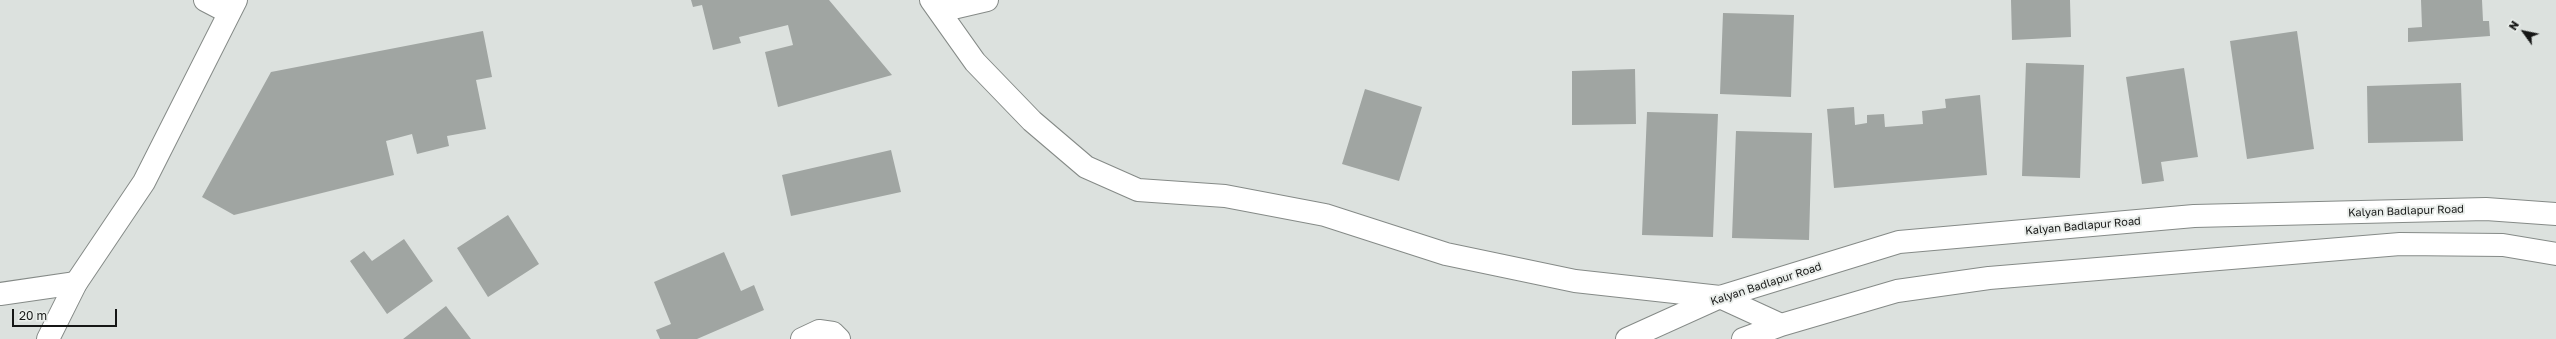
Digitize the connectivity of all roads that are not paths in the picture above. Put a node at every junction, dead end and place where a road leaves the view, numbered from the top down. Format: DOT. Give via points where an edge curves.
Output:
graph roads {
  1 [pos="205,0"];
  2 [pos="987,0"];
  3 [pos="935,5"];
  4 [pos="232,6"];
  5 [pos="2556,214"];
  6 [pos="2556,254"];
  7 [pos="76,283"];
  8 [pos="0,294"];
  9 [pos="1720,297"];
  10 [pos="1781,325"];
  11 [pos="48,339"];
  12 [pos="802,339"];
  13 [pos="839,339"];
  14 [pos="1627,339"];
  15 [pos="1743,339"];
  1 -- 4 [label="main road"];
  2 -- 3 [label="main road"];
  3 -- 9 [label="main road" via="975,62 1032,121 1086,168 1138,190 1225,196 1325,215 1446,254 1575,281"];
  4 -- 7 [label="main road" via="144,182"];
  5 -- 9 [label="main road, Kalyan Badlapur Road" via="2486,208 2194,216 1899,242"];
  6 -- 10 [label="main road" via="2503,245 2400,244 1989,278 1897,291"];
  7 -- 8 [label="main road"];
  7 -- 11 [label="main road"];
  9 -- 10 [label="main road"];
  9 -- 14 [label="main road, Kalyan Badlapur Road"];
  10 -- 15 [label="main road"];
  12 -- 13 [label="main road" via="819,331 833,333"];
}
